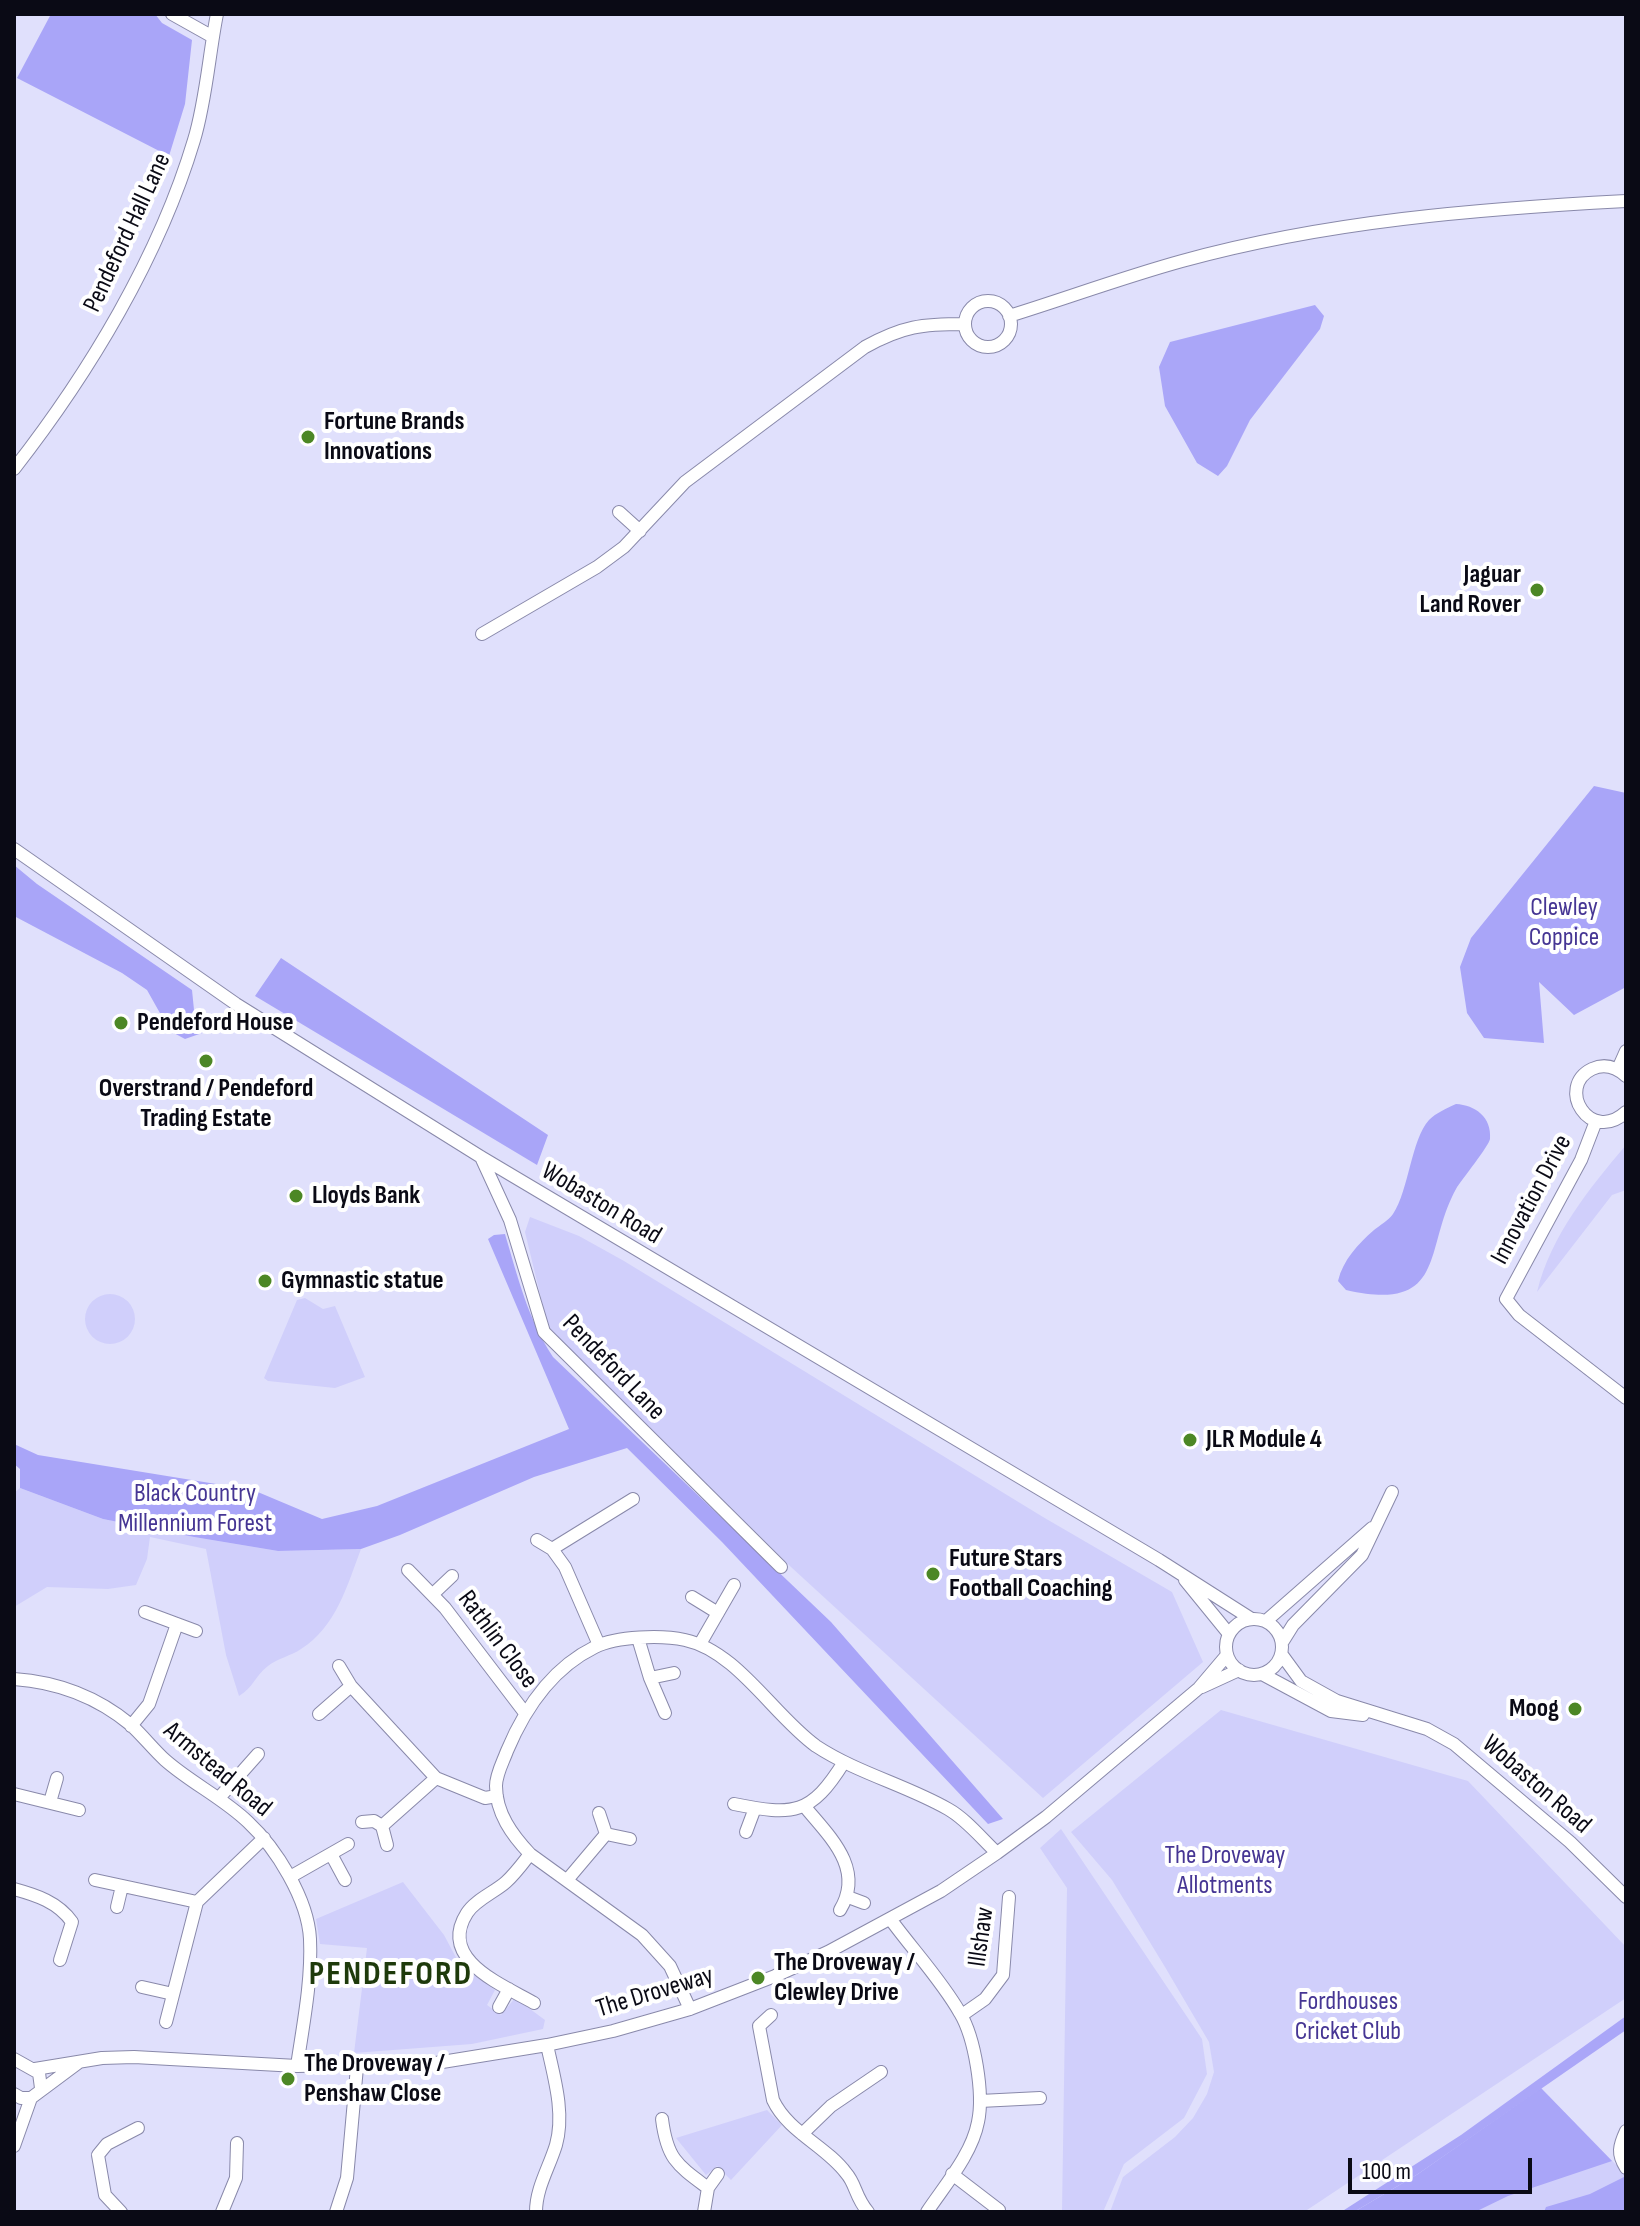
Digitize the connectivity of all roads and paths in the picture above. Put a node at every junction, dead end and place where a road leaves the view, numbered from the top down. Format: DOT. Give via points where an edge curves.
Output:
graph roads {
  1 [pos="172,14"];
  2 [pos="217,14"];
  3 [pos="213,37"];
  4 [pos="1626,201"];
  5 [pos="1009,316"];
  6 [pos="965,324"];
  7 [pos="14,469"];
  8 [pos="619,512"];
  9 [pos="640,531"];
  10 [pos="482,634"];
  11 [pos="14,849"];
  12 [pos="1626,1051"];
  13 [pos="1622,1072"];
  14 [pos="1626,1112"];
  15 [pos="1596,1121"];
  16 [pos="481,1157"];
  17 [pos="1626,1398"];
  18 [pos="1392,1492"];
  19 [pos="633,1499"];
  20 [pos="1377,1524"];
  21 [pos="537,1540"];
  22 [pos="552,1549"];
  23 [pos="781,1567"];
  24 [pos="408,1570"];
  25 [pos="1181,1574"];
  26 [pos="452,1576"];
  27 [pos="734,1585"];
  28 [pos="433,1594"];
  29 [pos="692,1597"];
  30 [pos="145,1612"];
  31 [pos="718,1613"];
  32 [pos="1250,1618"];
  33 [pos="1266,1621"];
  34 [pos="177,1624"];
  35 [pos="196,1631"];
  36 [pos="1229,1634"];
  37 [pos="638,1638"];
  38 [pos="700,1644"];
  39 [pos="599,1645"];
  40 [pos="1282,1648"];
  41 [pos="1227,1655"];
  42 [pos="339,1666"];
  43 [pos="1239,1670"];
  44 [pos="674,1673"];
  45 [pos="1262,1674"];
  46 [pos="650,1678"];
  47 [pos="14,1679"];
  48 [pos="351,1686"];
  49 [pos="1199,1688"];
  50 [pos="525,1713"];
  51 [pos="665,1713"];
  52 [pos="319,1714"];
  53 [pos="1406,1722"];
  54 [pos="131,1726"];
  55 [pos="258,1754"];
  56 [pos="844,1762"];
  57 [pos="57,1778"];
  58 [pos="436,1778"];
  59 [pos="14,1794"];
  60 [pos="497,1796"];
  61 [pos="219,1798"];
  62 [pos="50,1802"];
  63 [pos="734,1804"];
  64 [pos="805,1807"];
  65 [pos="755,1808"];
  66 [pos="79,1810"];
  67 [pos="599,1813"];
  68 [pos="362,1822"];
  69 [pos="382,1826"];
  70 [pos="746,1832"];
  71 [pos="606,1834"];
  72 [pos="264,1838"];
  73 [pos="630,1839"];
  74 [pos="348,1844"];
  75 [pos="387,1845"];
  76 [pos="997,1853"];
  77 [pos="331,1854"];
  78 [pos="530,1854"];
  79 [pos="290,1877"];
  80 [pos="568,1879"];
  81 [pos="95,1880"];
  82 [pos="345,1880"];
  83 [pos="122,1886"];
  84 [pos="14,1889"];
  85 [pos="848,1897"];
  86 [pos="1009,1897"];
  87 [pos="1626,1897"];
  88 [pos="197,1902"];
  89 [pos="864,1903"];
  90 [pos="117,1907"];
  91 [pos="840,1910"];
  92 [pos="891,1920"];
  93 [pos="60,1960"];
  94 [pos="142,1987"];
  95 [pos="509,1989"];
  96 [pos="173,1994"];
  97 [pos="534,2003"];
  98 [pos="499,2007"];
  99 [pos="690,2009"];
  100 [pos="771,2015"];
  101 [pos="962,2015"];
  102 [pos="166,2022"];
  103 [pos="547,2045"];
  104 [pos="81,2062"];
  105 [pos="22,2066"];
  106 [pos="297,2066"];
  107 [pos="357,2067"];
  108 [pos="881,2072"];
  109 [pos="36,2093"];
  110 [pos="14,2094"];
  111 [pos="1040,2098"];
  112 [pos="980,2101"];
  113 [pos="662,2119"];
  114 [pos="138,2128"];
  115 [pos="1626,2131"];
  116 [pos="802,2134"];
  117 [pos="237,2143"];
  118 [pos="14,2146"];
  119 [pos="1626,2168"];
  120 [pos="718,2174"];
  121 [pos="952,2174"];
  122 [pos="708,2188"];
  123 [pos="999,2210"];
  124 [pos="121,2212"];
  125 [pos="222,2212"];
  126 [pos="336,2212"];
  127 [pos="536,2212"];
  128 [pos="704,2212"];
  129 [pos="868,2212"];
  130 [pos="927,2212"];
  1 -- 3 [label="street"];
  2 -- 3 [label="street, Pendeford Hall Lane"];
  3 -- 7 [label="street, Pendeford Hall Lane" via="195,138 142,267 49,424"];
  4 -- 5 [label="street" via="1398,219 1270,241 1183,261"];
  5 -- 6 [label="street" via="999,305 984,302 971,308"];
  5 -- 6 [label="street" via="1008,336 992,347 973,342"];
  6 -- 9 [label="street" via="915,326 865,347 685,482"];
  8 -- 9 [label="street"];
  9 -- 10 [label="street" via="597,567"];
  11 -- 16 [label="street, Wobaston Road" via="236,1004"];
  12 -- 13 [label="street"];
  13 -- 15 [label="street" via="1596,1067 1579,1082 1578,1105"];
  14 -- 15 [label="street" via="1607,1123"];
  15 -- 17 [label="street, Innovation Drive" via="1581,1160 1506,1299 1519,1315"];
  16 -- 23 [label="street, Pendeford Lane" via="510,1220 544,1332"];
  16 -- 25 [label="street, Wobaston Road"];
  18 -- 20 [label="street"];
  19 -- 22 [label="street"];
  20 -- 33 [label="street"];
  20 -- 40 [label="street" via="1362,1555 1293,1625"];
  21 -- 22 [label="street"];
  22 -- 39 [label="street"];
  24 -- 28 [label="street, Rathlin Close"];
  25 -- 32 [label="street, Wobaston Road"];
  25 -- 36 [label="street, Wobaston Road"];
  26 -- 28 [label="street, Rathlin Close"];
  27 -- 31 [label="street"];
  28 -- 50 [label="street, Rathlin Close"];
  29 -- 31 [label="street"];
  30 -- 34 [label="street"];
  31 -- 38 [label="street"];
  32 -- 33 [label="street"];
  32 -- 36 [label="street"];
  33 -- 40 [label="street" via="1276,1628"];
  34 -- 35 [label="street"];
  34 -- 54 [label="street" via="149,1704"];
  36 -- 41 [label="street"];
  37 -- 38 [label="street"];
  37 -- 39 [label="street"];
  37 -- 46 [label="street"];
  38 -- 56 [label="street" via="791,1725"];
  39 -- 50 [label="street" via="547,1684"];
  40 -- 45 [label="street" via="1275,1666"];
  40 -- 53 [label="street, Wobaston Road" via="1301,1681 1337,1701"];
  41 -- 43 [label="street"];
  41 -- 49 [label="street, The Droveway"];
  42 -- 48 [label="street"];
  43 -- 45 [label="street"];
  43 -- 49 [label="street, The Droveway"];
  44 -- 46 [label="street"];
  45 -- 53 [label="street, Wobaston Road" via="1331,1711"];
  46 -- 51 [label="street"];
  47 -- 54 [label="street, Armstead Road" via="74,1690"];
  48 -- 52 [label="street"];
  48 -- 58 [label="street"];
  49 -- 76 [label="street, The Droveway"];
  50 -- 60 [label="street" via="496,1782"];
  53 -- 87 [label="street, Wobaston Road" via="1454,1744 1484,1767"];
  54 -- 61 [label="street, Armstead Road" via="167,1762"];
  55 -- 61 [label="street"];
  56 -- 64 [label="street"];
  56 -- 76 [label="street" via="952,1811"];
  57 -- 62 [label="street"];
  58 -- 60 [label="street" via="485,1798"];
  58 -- 69 [label="street"];
  59 -- 62 [label="street"];
  60 -- 78 [label="street" via="515,1839"];
  61 -- 72 [label="street, Armstead Road"];
  62 -- 66 [label="street"];
  63 -- 65 [label="street"];
  64 -- 65 [label="street"];
  64 -- 85 [label="street" via="837,1846 851,1882"];
  65 -- 70 [label="street"];
  67 -- 71 [label="street"];
  68 -- 69 [label="street"];
  69 -- 75 [label="street"];
  71 -- 73 [label="street"];
  71 -- 80 [label="street"];
  72 -- 79 [label="street, Armstead Road"];
  72 -- 88 [label="street"];
  74 -- 77 [label="street"];
  76 -- 92 [label="street, The Droveway"];
  77 -- 79 [label="street"];
  77 -- 82 [label="street"];
  78 -- 80 [label="street"];
  78 -- 95 [label="street" via="508,1880 468,1911 460,1938 467,1960"];
  79 -- 106 [label="street, Armstead Road" via="310,1936"];
  80 -- 99 [label="street" via="642,1935 670,1966"];
  81 -- 83 [label="street"];
  83 -- 88 [label="street"];
  83 -- 90 [label="street"];
  84 -- 93 [label="street" via="43,1897 67,1914 72,1922"];
  85 -- 89 [label="street"];
  85 -- 91 [label="street"];
  86 -- 101 [label="street, Illshaw" via="1003,1975 985,1999"];
  88 -- 96 [label="street"];
  92 -- 99 [label="street, The Droveway" via="775,1976"];
  92 -- 101 [label="street"];
  94 -- 96 [label="street"];
  95 -- 97 [label="street"];
  95 -- 98 [label="street"];
  96 -- 102 [label="street"];
  99 -- 103 [label="street, The Droveway"];
  100 -- 116 [label="street" via="759,2026 773,2100"];
  101 -- 112 [label="street"];
  103 -- 107 [label="street, The Droveway" via="436,2063"];
  103 -- 127 [label="street" via="559,2100 557,2143"];
  104 -- 105 [label="street, The Droveway"];
  104 -- 106 [label="street, The Droveway" via="134,2057"];
  104 -- 109 [label="street, The Droveway"];
  105 -- 109 [label="street" via="41,2078"];
  106 -- 107 [label="street, The Droveway"];
  107 -- 126 [label="street" via="347,2178"];
  108 -- 116 [label="street" via="831,2106"];
  109 -- 110 [label="street" via="21,2098"];
  109 -- 118 [label="street"];
  111 -- 112 [label="street"];
  112 -- 121 [label="street" via="978,2123"];
  113 -- 122 [label="street" via="665,2144 677,2163"];
  114 -- 124 [label="street" via="107,2144 98,2155 105,2195"];
  115 -- 119 [label="street" via="1619,2149"];
  116 -- 129 [label="street" via="848,2174 857,2200"];
  117 -- 125 [label="street" via="236,2178"];
  120 -- 122 [label="street"];
  121 -- 123 [label="street"];
  121 -- 130 [label="street"];
  122 -- 128 [label="street"];
}
